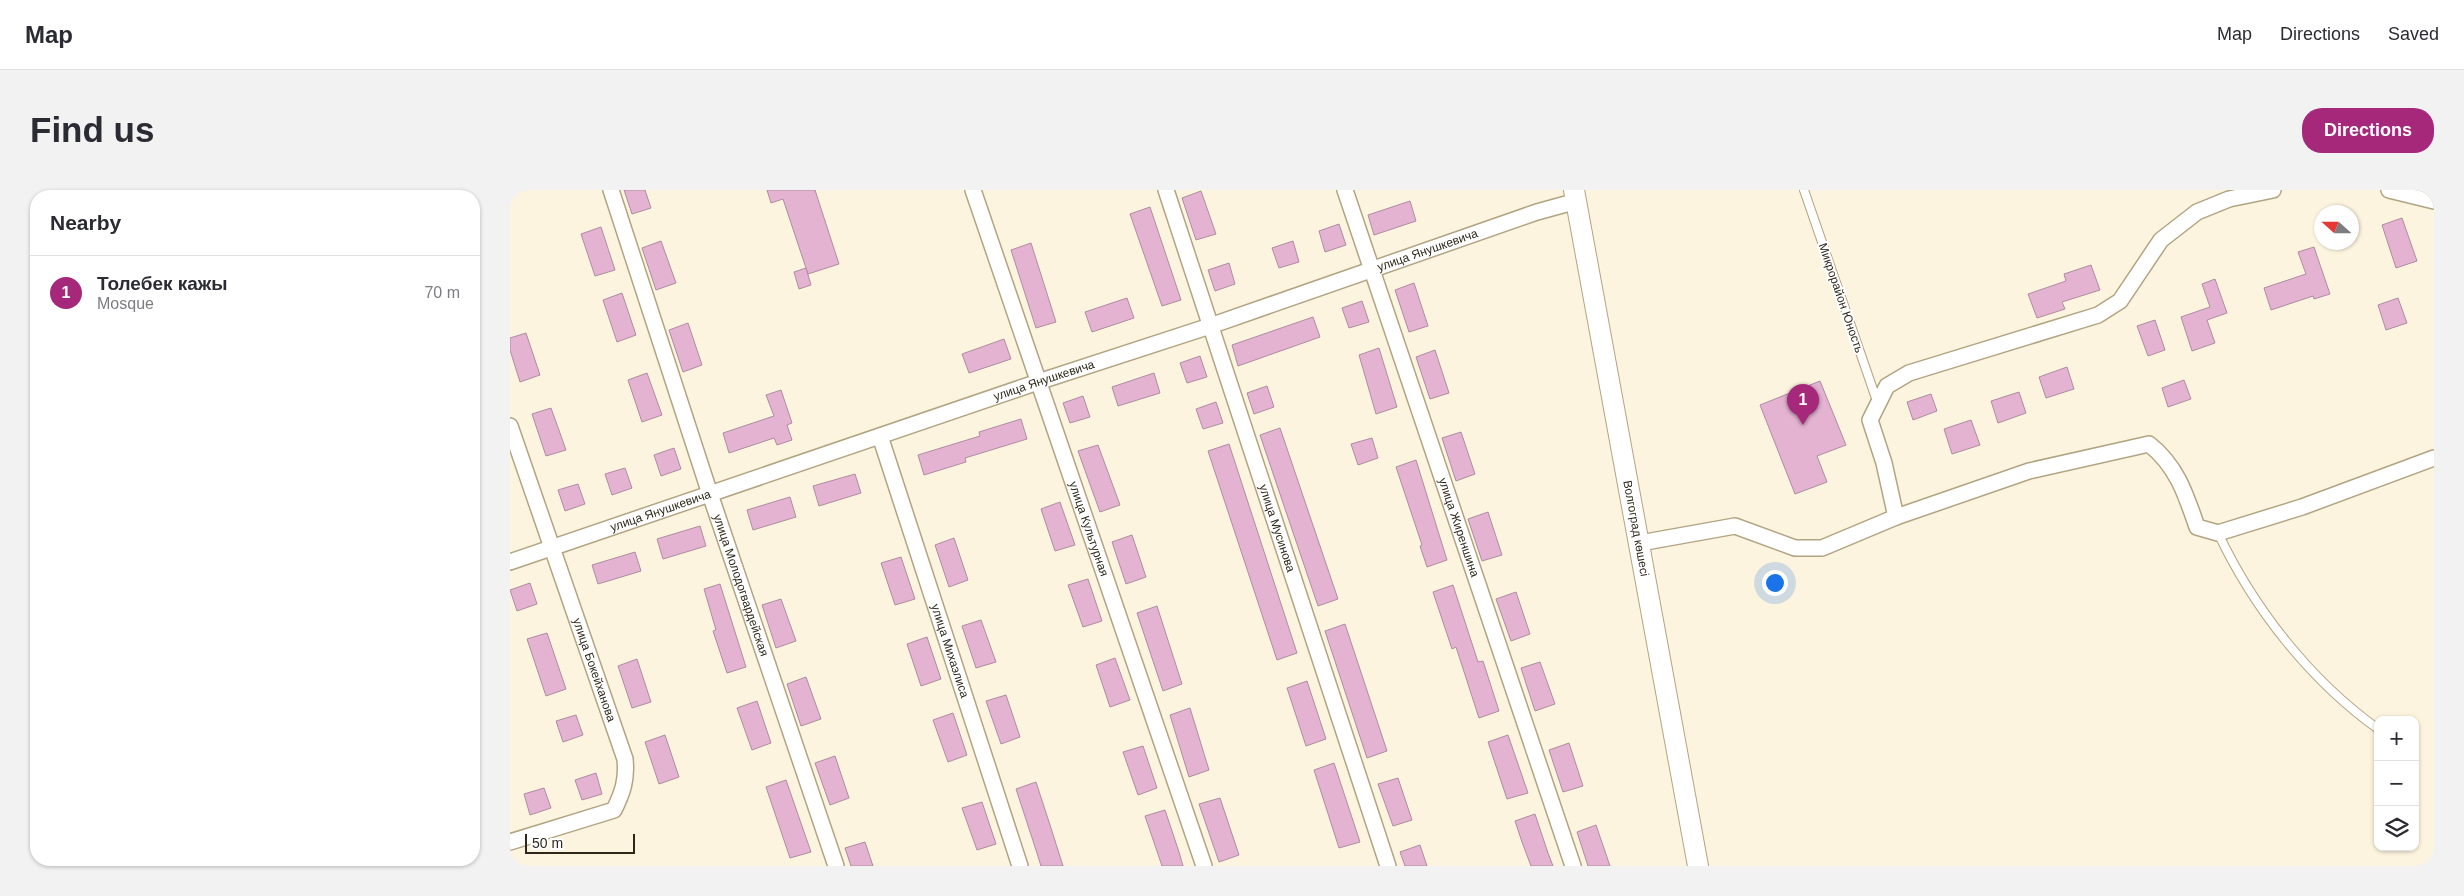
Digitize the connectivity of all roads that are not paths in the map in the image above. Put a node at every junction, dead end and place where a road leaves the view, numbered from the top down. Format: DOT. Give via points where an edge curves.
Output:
graph roads {
  1 [pos="611,190"];
  2 [pos="973,190"];
  3 [pos="1166,190"];
  4 [pos="1345,190"];
  5 [pos="1804,190"];
  6 [pos="2273,190"];
  7 [pos="2389,190"];
  8 [pos="1575,195"];
  9 [pos="2434,202"];
  10 [pos="1371,270"];
  11 [pos="1210,326"];
  12 [pos="1038,382"];
  13 [pos="1878,406"];
  14 [pos="510,426"];
  15 [pos="880,436"];
  16 [pos="2434,458"];
  17 [pos="710,494"];
  18 [pos="1896,517"];
  19 [pos="2218,533"];
  20 [pos="1640,544"];
  21 [pos="552,548"];
  22 [pos="510,562"];
  23 [pos="2374,726"];
  24 [pos="510,842"];
  25 [pos="836,866"];
  26 [pos="1020,866"];
  27 [pos="1204,866"];
  28 [pos="1388,866"];
  29 [pos="1573,866"];
  30 [pos="1698,866"];
  1 -- 17 [label="street, улица Молодогвардейская"];
  2 -- 12 [label="street, улица Культурная"];
  3 -- 11 [label="street, улица Мусинова"];
  4 -- 10 [label="street, улица Жиреншина"];
  5 -- 13 [label="lane, Микрорайон Юность"];
  6 -- 13 [label="street" via="2229,199 2197,212 2162,240 2120,301 2098,315 1909,372 1887,386"];
  7 -- 9 [label="street"];
  8 -- 10 [label="street, улица Янушкевича" via="1537,212"];
  8 -- 20 [label="main road, Волгоград көшесі"];
  10 -- 11 [label="street, улица Янушкевича"];
  10 -- 29 [label="street, улица Жиреншина"];
  11 -- 12 [label="street, улица Янушкевича"];
  11 -- 28 [label="street, улица Мусинова"];
  12 -- 15 [label="street, улица Янушкевича"];
  12 -- 27 [label="street, улица Культурная"];
  13 -- 18 [label="street" via="1870,420"];
  14 -- 21 [label="street, улица Бокейханова"];
  15 -- 17 [label="street, улица Янушкевича"];
  15 -- 26 [label="street, улица Михаэлиса"];
  16 -- 19 [label="street" via="2302,507"];
  17 -- 21 [label="street, улица Янушкевича"];
  17 -- 25 [label="street, улица Молодогвардейская"];
  18 -- 19 [label="street" via="2029,471 2149,444 2163,455 2181,482 2197,527"];
  18 -- 20 [label="street" via="1822,548 1795,548 1735,526"];
  19 -- 23 [label="lane" via="2237,572 2292,648 2353,711"];
  20 -- 30 [label="main road, Волгоград көшесі"];
  21 -- 22 [label="street, улица Янушкевича"];
  21 -- 24 [label="street, улица Бокейханова" via="625,759 626,776 614,810"];
}
